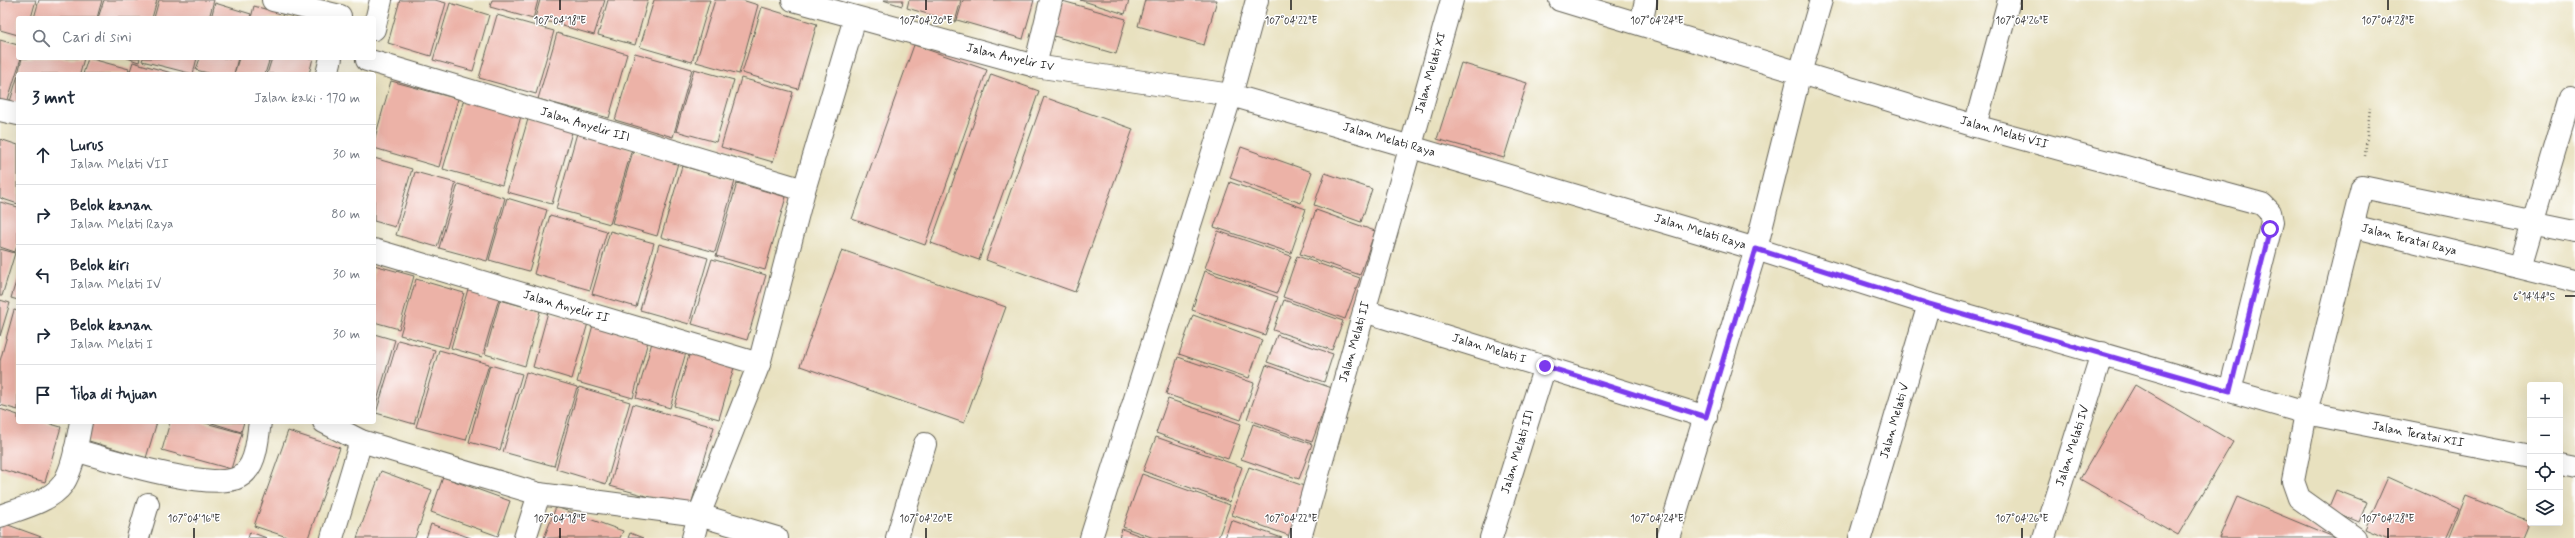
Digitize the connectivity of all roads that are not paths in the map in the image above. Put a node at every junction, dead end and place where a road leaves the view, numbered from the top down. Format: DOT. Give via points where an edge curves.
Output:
graph roads {
  1 [pos="273,0"];
  2 [pos="381,0"];
  3 [pos="793,0"];
  4 [pos="1051,0"];
  5 [pos="1257,0"];
  6 [pos="1452,0"];
  7 [pos="1560,0"];
  8 [pos="1646,0"];
  9 [pos="1821,0"];
  10 [pos="2009,0"];
  11 [pos="342,11"];
  12 [pos="855,18"];
  13 [pos="376,21"];
  14 [pos="1641,24"];
  15 [pos="330,60"];
  16 [pos="366,64"];
  17 [pos="1035,66"];
  18 [pos="328,72"];
  19 [pos="1800,73"];
  20 [pos="1231,95"];
  21 [pos="2570,98"];
  22 [pos="0,110"];
  23 [pos="16,114"];
  24 [pos="1975,126"];
  25 [pos="1411,147"];
  26 [pos="804,190"];
  27 [pos="2534,222"];
  28 [pos="2352,226"];
  29 [pos="2575,231"];
  30 [pos="1756,249"];
  31 [pos="376,251"];
  32 [pos="2520,267"];
  33 [pos="2575,281"];
  34 [pos="1929,304"];
  35 [pos="1364,311"];
  36 [pos="2102,353"];
  37 [pos="759,364"];
  38 [pos="1545,366"];
  39 [pos="2230,391"];
  40 [pos="2306,414"];
  41 [pos="1706,417"];
  42 [pos="81,424"];
  43 [pos="260,424"];
  44 [pos="328,424"];
  45 [pos="361,441"];
  46 [pos="925,444"];
  47 [pos="75,450"];
  48 [pos="2527,456"];
  49 [pos="2563,464"];
  50 [pos="2575,466"];
  51 [pos="538,494"];
  52 [pos="148,504"];
  53 [pos="699,515"];
  54 [pos="0,516"];
  55 [pos="138,538"];
  56 [pos="332,538"];
  57 [pos="525,538"];
  58 [pos="693,538"];
  59 [pos="777,538"];
  60 [pos="897,538"];
  61 [pos="1091,538"];
  62 [pos="1300,538"];
  63 [pos="1491,538"];
  64 [pos="1668,538"];
  65 [pos="1860,538"];
  66 [pos="2044,538"];
  67 [pos="2354,538"];
  1 -- 11 [label="street"];
  2 -- 13 [label="street"];
  3 -- 12 [label="street, Jalan Anyelir IV"];
  4 -- 17 [label="street"];
  5 -- 20 [label="street"];
  6 -- 25 [label="street, Jalan Melati XI"];
  7 -- 14 [label="street, Jalan Melati VII"];
  8 -- 14 [label="street"];
  9 -- 19 [label="street"];
  10 -- 24 [label="street"];
  12 -- 17 [label="street, Jalan Anyelir IV"];
  12 -- 26 [label="street"];
  14 -- 19 [label="street, Jalan Melati VII"];
  15 -- 18 [label="street"];
  16 -- 26 [label="street, Jalan Anyelir III"];
  17 -- 20 [label="street, Jalan Anyelir IV"];
  19 -- 24 [label="street, Jalan Melati VII"];
  19 -- 30 [label="street"];
  20 -- 25 [label="street, Jalan Melati Raya"];
  20 -- 61 [label="street"];
  21 -- 27 [label="street"];
  22 -- 23 [label="street"];
  24 -- 39 [label="street, Jalan Melati VII" via="2266,206 2270,212 2270,229"];
  25 -- 30 [label="street, Jalan Melati Raya"];
  25 -- 35 [label="street, Jalan Melati II"];
  26 -- 37 [label="street"];
  27 -- 28 [label="street, Jalan Teratai Raya" via="2362,187"];
  27 -- 29 [label="street"];
  27 -- 32 [label="street"];
  28 -- 32 [label="street, Jalan Teratai Raya"];
  28 -- 40 [label="street"];
  30 -- 34 [label="street, Jalan Melati Raya"];
  30 -- 41 [label="street"];
  31 -- 37 [label="street, Jalan Anyelir II"];
  32 -- 33 [label="street, Jalan Teratai Raya"];
  34 -- 36 [label="street, Jalan Melati Raya"];
  34 -- 65 [label="street, Jalan Melati V"];
  35 -- 38 [label="street, Jalan Melati I"];
  35 -- 62 [label="street, Jalan Melati II"];
  36 -- 39 [label="street, Jalan Melati Raya"];
  36 -- 66 [label="street, Jalan Melati IV"];
  37 -- 53 [label="street"];
  38 -- 41 [label="street, Jalan Melati I"];
  38 -- 63 [label="street, Jalan Melati III"];
  39 -- 40 [label="street, Jalan Melati Raya"];
  40 -- 48 [label="street, Jalan Teratai XII"];
  40 -- 67 [label="street" via="2293,481 2295,490 2299,498"];
  41 -- 64 [label="street"];
  42 -- 47 [label="street"];
  43 -- 47 [label="street" via="253,460 249,468 239,477 225,481 158,474"];
  44 -- 45 [label="street"];
  45 -- 51 [label="street"];
  45 -- 56 [label="street"];
  46 -- 60 [label="street"];
  47 -- 54 [label="street" via="63,484 54,492"];
  49 -- 50 [label="street"];
  51 -- 53 [label="street"];
  51 -- 57 [label="street"];
  52 -- 55 [label="street"];
  53 -- 58 [label="street"];
  53 -- 59 [label="street"];
}
